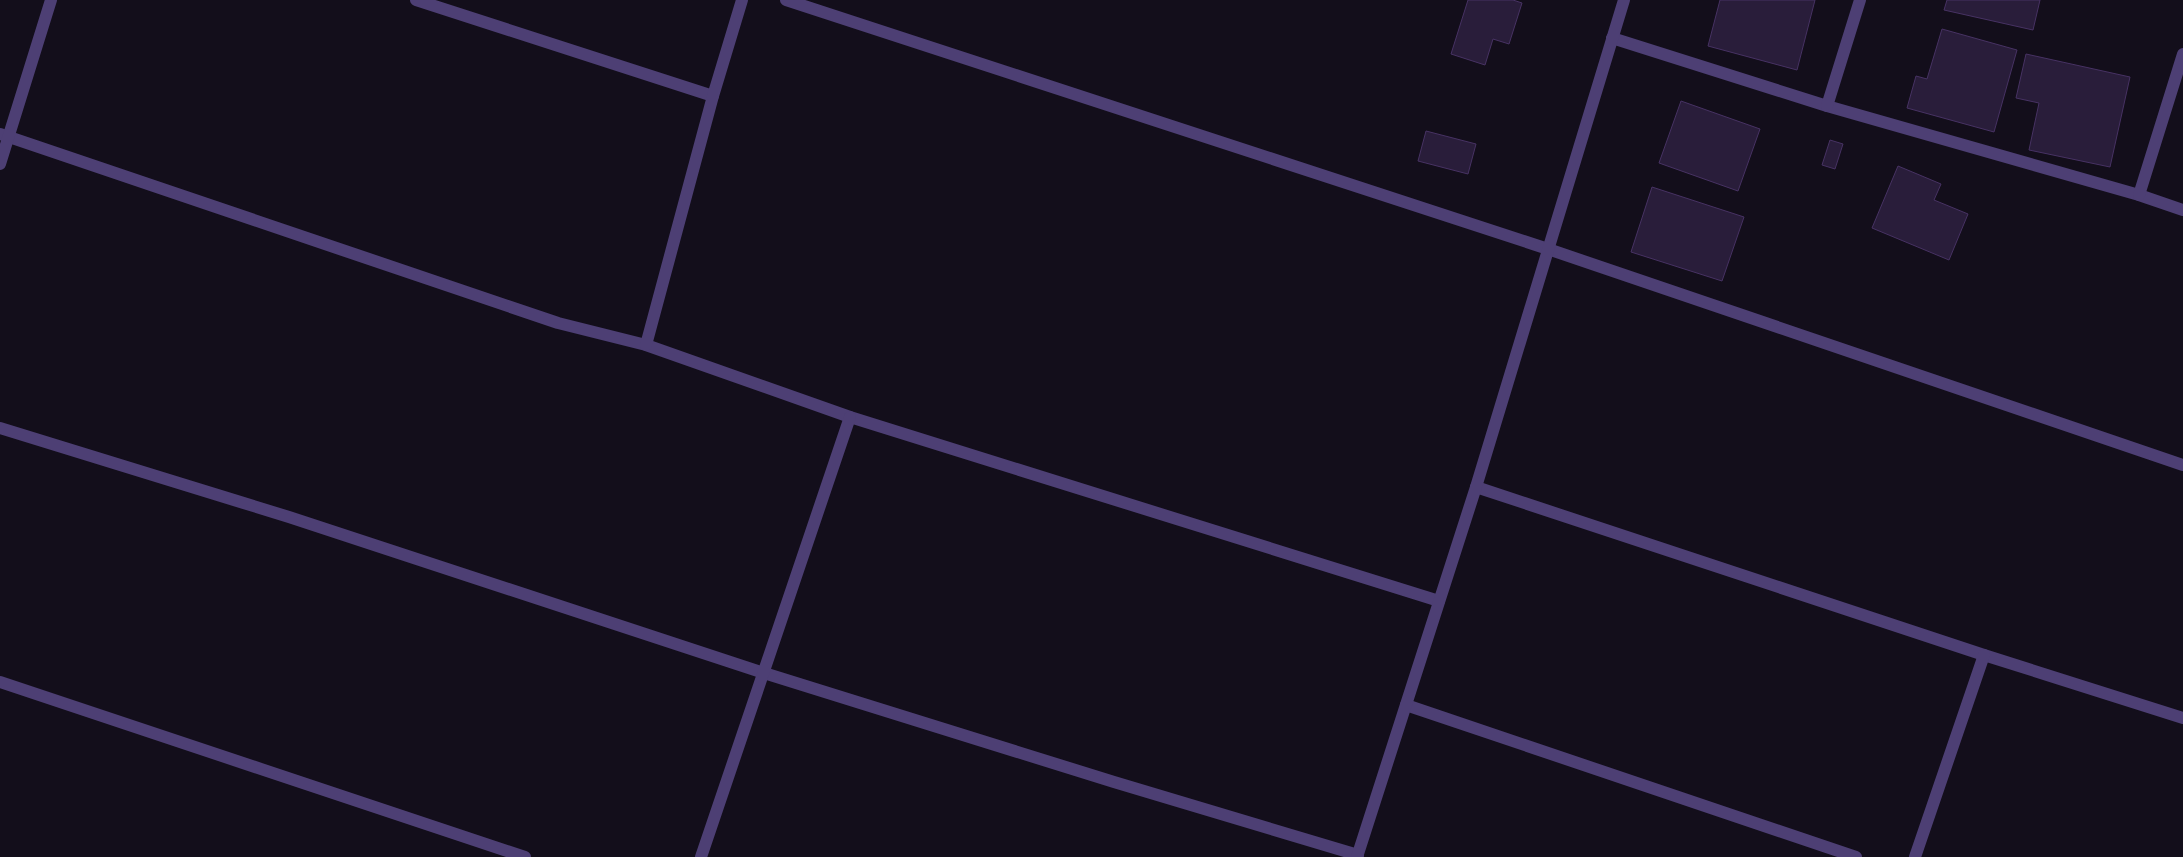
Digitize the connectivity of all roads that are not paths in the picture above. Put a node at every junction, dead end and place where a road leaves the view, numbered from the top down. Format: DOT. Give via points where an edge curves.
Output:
graph roads {
  1 [pos="51,0"];
  2 [pos="416,0"];
  3 [pos="742,0"];
  4 [pos="786,0"];
  5 [pos="1624,0"];
  6 [pos="1860,0"];
  7 [pos="1612,38"];
  8 [pos="2183,54"];
  9 [pos="713,96"];
  10 [pos="1827,106"];
  11 [pos="4,135"];
  12 [pos="0,164"];
  13 [pos="2139,195"];
  14 [pos="2183,210"];
  15 [pos="1548,249"];
  16 [pos="646,345"];
  17 [pos="850,416"];
  18 [pos="0,428"];
  19 [pos="2183,465"];
  20 [pos="1476,487"];
  21 [pos="1440,601"];
  22 [pos="1984,655"];
  23 [pos="764,672"];
  24 [pos="0,682"];
  25 [pos="1406,705"];
  26 [pos="2183,718"];
  27 [pos="1358,856"];
  28 [pos="525,857"];
  29 [pos="701,857"];
  30 [pos="1856,857"];
  31 [pos="1915,857"];
  1 -- 11 [label="street"];
  2 -- 9 [label="street"];
  3 -- 9 [label="street"];
  4 -- 15 [label="street"];
  5 -- 7 [label="street"];
  6 -- 10 [label="street"];
  7 -- 10 [label="street"];
  7 -- 15 [label="street"];
  8 -- 13 [label="street"];
  9 -- 16 [label="street"];
  10 -- 13 [label="street"];
  11 -- 12 [label="street"];
  11 -- 16 [label="street" via="558,323"];
  13 -- 14 [label="street"];
  15 -- 19 [label="street"];
  15 -- 20 [label="street"];
  16 -- 17 [label="street"];
  17 -- 21 [label="street"];
  17 -- 23 [label="street"];
  18 -- 23 [label="street"];
  20 -- 21 [label="street"];
  20 -- 22 [label="street"];
  21 -- 25 [label="street"];
  22 -- 26 [label="street"];
  22 -- 31 [label="street"];
  23 -- 27 [label="street"];
  23 -- 29 [label="street"];
  24 -- 28 [label="street"];
  25 -- 27 [label="street"];
  25 -- 30 [label="street"];
}
